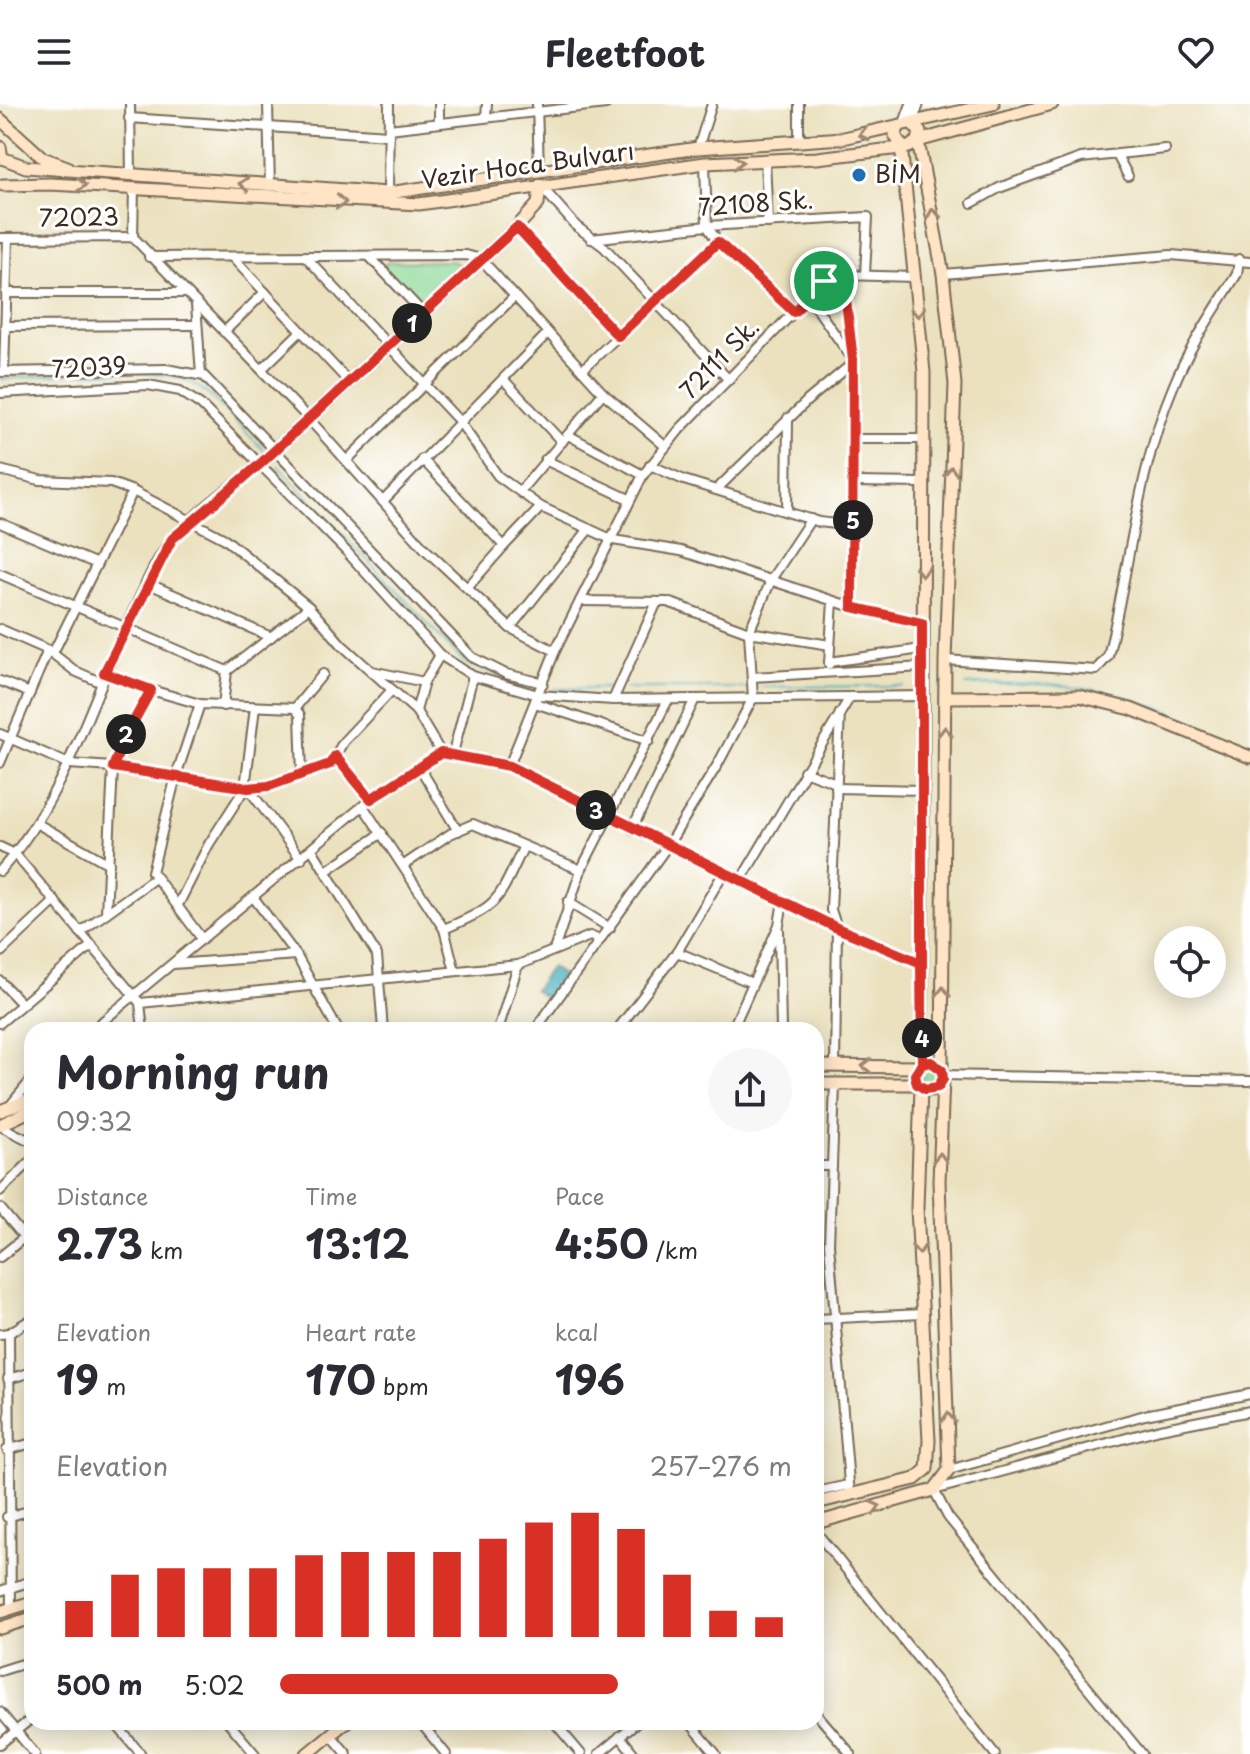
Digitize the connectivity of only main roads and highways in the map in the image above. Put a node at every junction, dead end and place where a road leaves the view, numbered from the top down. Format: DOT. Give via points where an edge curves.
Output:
graph roads {
  1 [pos="993,104"];
  2 [pos="1052,104"];
  3 [pos="0,119"];
  4 [pos="905,124"];
  5 [pos="918,141"];
  6 [pos="901,145"];
  7 [pos="1,154"];
  8 [pos="83,172"];
  9 [pos="540,185"];
  10 [pos="2,186"];
  11 [pos="259,465"];
  12 [pos="945,697"];
  13 [pos="1250,757"];
  14 [pos="922,1046"];
  15 [pos="920,1065"];
  16 [pos="824,1066"];
  17 [pos="904,1066"];
  18 [pos="943,1075"];
  19 [pos="824,1084"];
  20 [pos="903,1084"];
  21 [pos="919,1086"];
  22 [pos="920,1101"];
  23 [pos="24,1102"];
  24 [pos="4,1109"];
  25 [pos="24,1114"];
  26 [pos="0,1126"];
  27 [pos="824,1500"];
  28 [pos="824,1521"];
  29 [pos="24,1620"];
  30 [pos="0,1628"];
  31 [pos="337,1730"];
  32 [pos="307,1754"];
  1 -- 4 [label="main road, Vezir Hoca Bulvarı"];
  2 -- 5 [label="main road, Vezir Hoca Bulvarı"];
  3 -- 8 [label="main road" via="43,158"];
  4 -- 5 [label="main road" via="920,132"];
  4 -- 6 [label="main road" via="895,135"];
  4 -- 8 [label="main road, Vezir Hoca Bulvarı, one-way" via="843,138 698,148 388,193"];
  5 -- 6 [label="main road, Vezir Hoca Bulvarı"];
  12 -- 5 [label="main road, one-way" via="955,384 943,274"];
  9 -- 6 [label="main road, Vezir Hoca Bulvarı, one-way"];
  6 -- 14 [label="main road, one-way" via="924,372"];
  7 -- 8 [label="main road, Vezir Hoca Bulvarı" via="26,167"];
  7 -- 10 [label="main road" via="8,171"];
  10 -- 9 [label="main road, Vezir Hoca Bulvarı, one-way" via="419,204"];
  9 -- 11 [label="main road" via="538,204 517,227"];
  12 -- 13 [label="main road" via="1079,696 1131,709"];
  18 -- 12 [label="main road, one-way"];
  14 -- 15 [label="main road"];
  14 -- 17 [label="main road" via="919,1057"];
  15 -- 17 [label="main road"];
  15 -- 18 [label="main road" via="931,1062"];
  15 -- 21 [label="main road" via="915,1075"];
  17 -- 16 [label="main road, one-way"];
  18 -- 21 [label="main road" via="934,1089"];
  28 -- 18 [label="main road, one-way" via="934,1490 949,1470 939,1181"];
  19 -- 20 [label="main road"];
  20 -- 21 [label="main road"];
  20 -- 22 [label="main road"];
  21 -- 22 [label="main road"];
  22 -- 27 [label="main road, one-way" via="917,1208 927,1469 915,1479 849,1490"];
  23 -- 24 [label="main road"];
  25 -- 26 [label="main road"];
  29 -- 30 [label="main road"];
  31 -- 32 [label="main road"];
}
